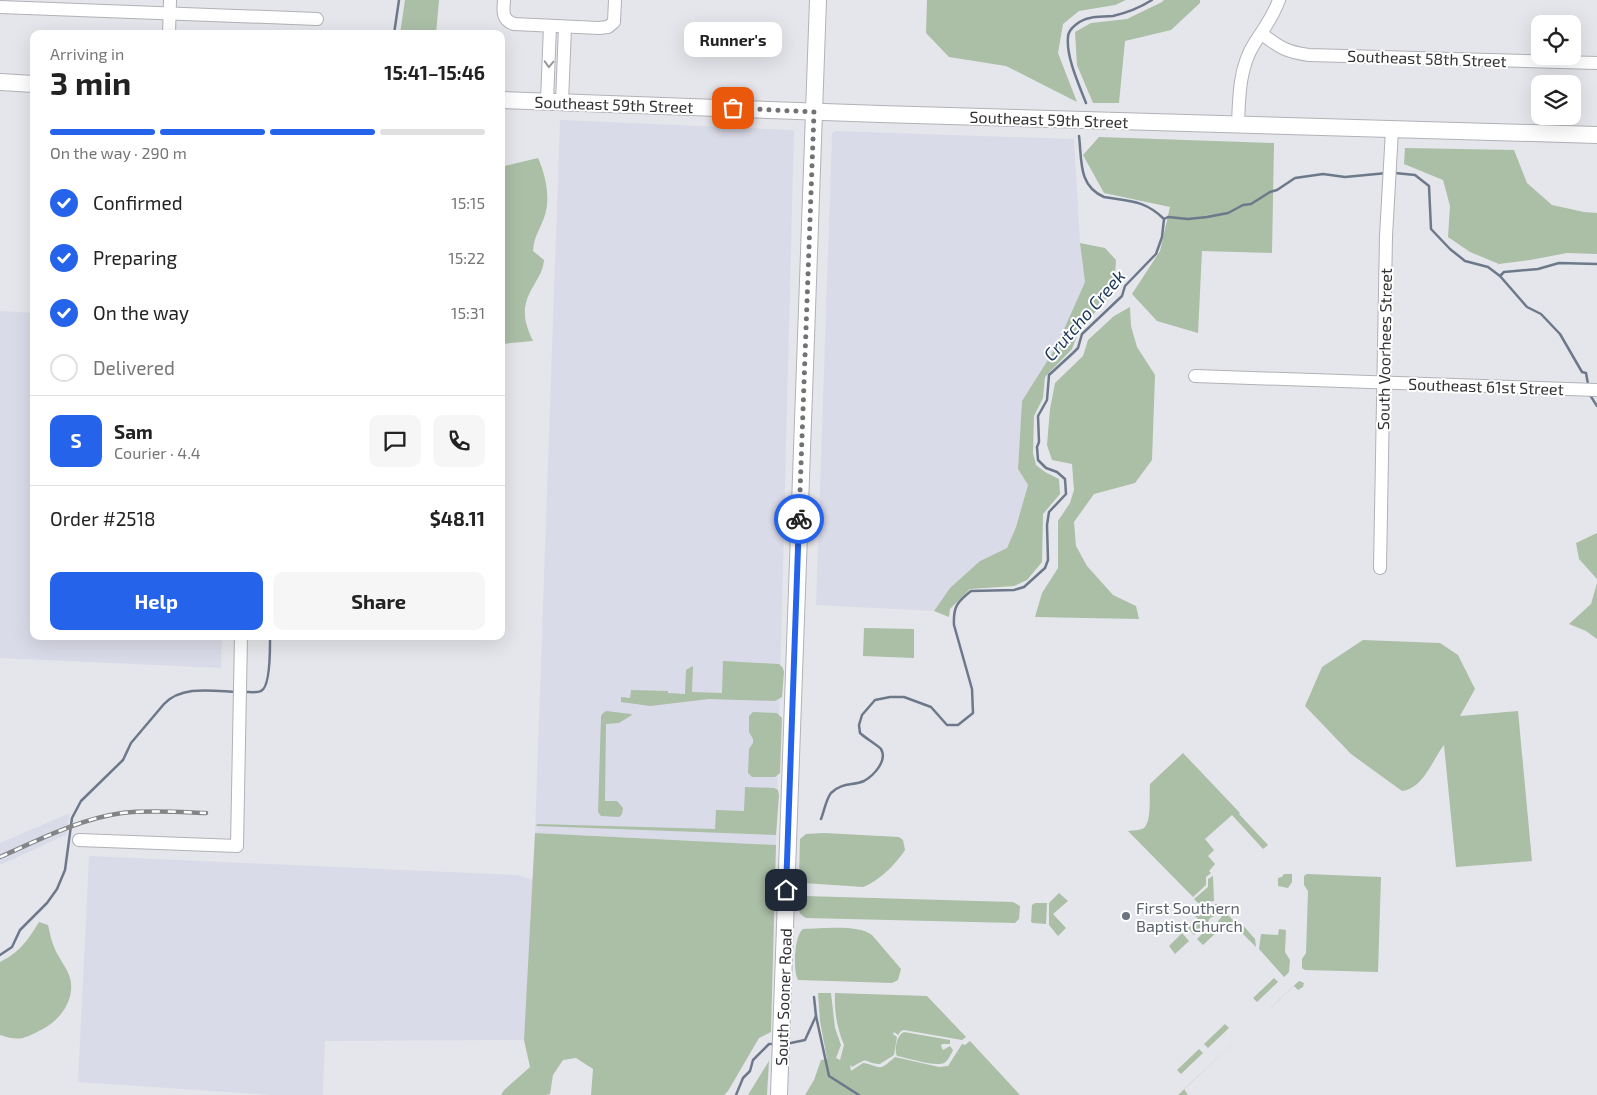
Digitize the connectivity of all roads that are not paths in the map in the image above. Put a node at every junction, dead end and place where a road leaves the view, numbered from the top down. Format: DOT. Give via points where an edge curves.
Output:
graph roads {
  1 [pos="170,0"];
  2 [pos="504,0"];
  3 [pos="615,0"];
  4 [pos="818,0"];
  5 [pos="1279,0"];
  6 [pos="0,7"];
  7 [pos="170,13"];
  8 [pos="317,19"];
  9 [pos="550,26"];
  10 [pos="565,27"];
  11 [pos="169,30"];
  12 [pos="1262,34"];
  13 [pos="1597,63"];
  14 [pos="0,82"];
  15 [pos="30,84"];
  16 [pos="505,100"];
  17 [pos="555,102"];
  18 [pos="814,112"];
  19 [pos="1238,125"];
  20 [pos="1392,130"];
  21 [pos="1597,135"];
  22 [pos="1195,376"];
  23 [pos="1383,383"];
  24 [pos="1597,390"];
  25 [pos="1380,568"];
  26 [pos="241,640"];
  27 [pos="80,840"];
  28 [pos="779,1095"];
  1 -- 7 [label="street"];
  2 -- 9 [label="street" via="506,20 514,24"];
  3 -- 10 [label="street" via="612,26"];
  4 -- 18 [label="main road, South Sooner Road"];
  5 -- 12 [label="street"];
  6 -- 7 [label="street"];
  7 -- 8 [label="street"];
  7 -- 11 [label="street"];
  9 -- 10 [label="street"];
  9 -- 17 [label="street, one-way"];
  10 -- 17 [label="street"];
  12 -- 13 [label="street, Southeast 58th Street" via="1276,46 1309,55"];
  12 -- 19 [label="street" via="1245,63 1240,82"];
  14 -- 15 [label="main road"];
  16 -- 17 [label="main road, Southeast 59th Street"];
  17 -- 18 [label="main road, Southeast 59th Street"];
  18 -- 19 [label="main road, Southeast 59th Street"];
  18 -- 28 [label="main road, South Sooner Road"];
  19 -- 20 [label="main road, Southeast 59th Street"];
  20 -- 21 [label="main road, Southeast 59th Street"];
  20 -- 23 [label="street, South Voorhees Street"];
  22 -- 23 [label="street, Southeast 61st Street"];
  23 -- 24 [label="street, Southeast 61st Street"];
  23 -- 25 [label="street, South Voorhees Street"];
  26 -- 27 [label="street" via="237,846"];
}
